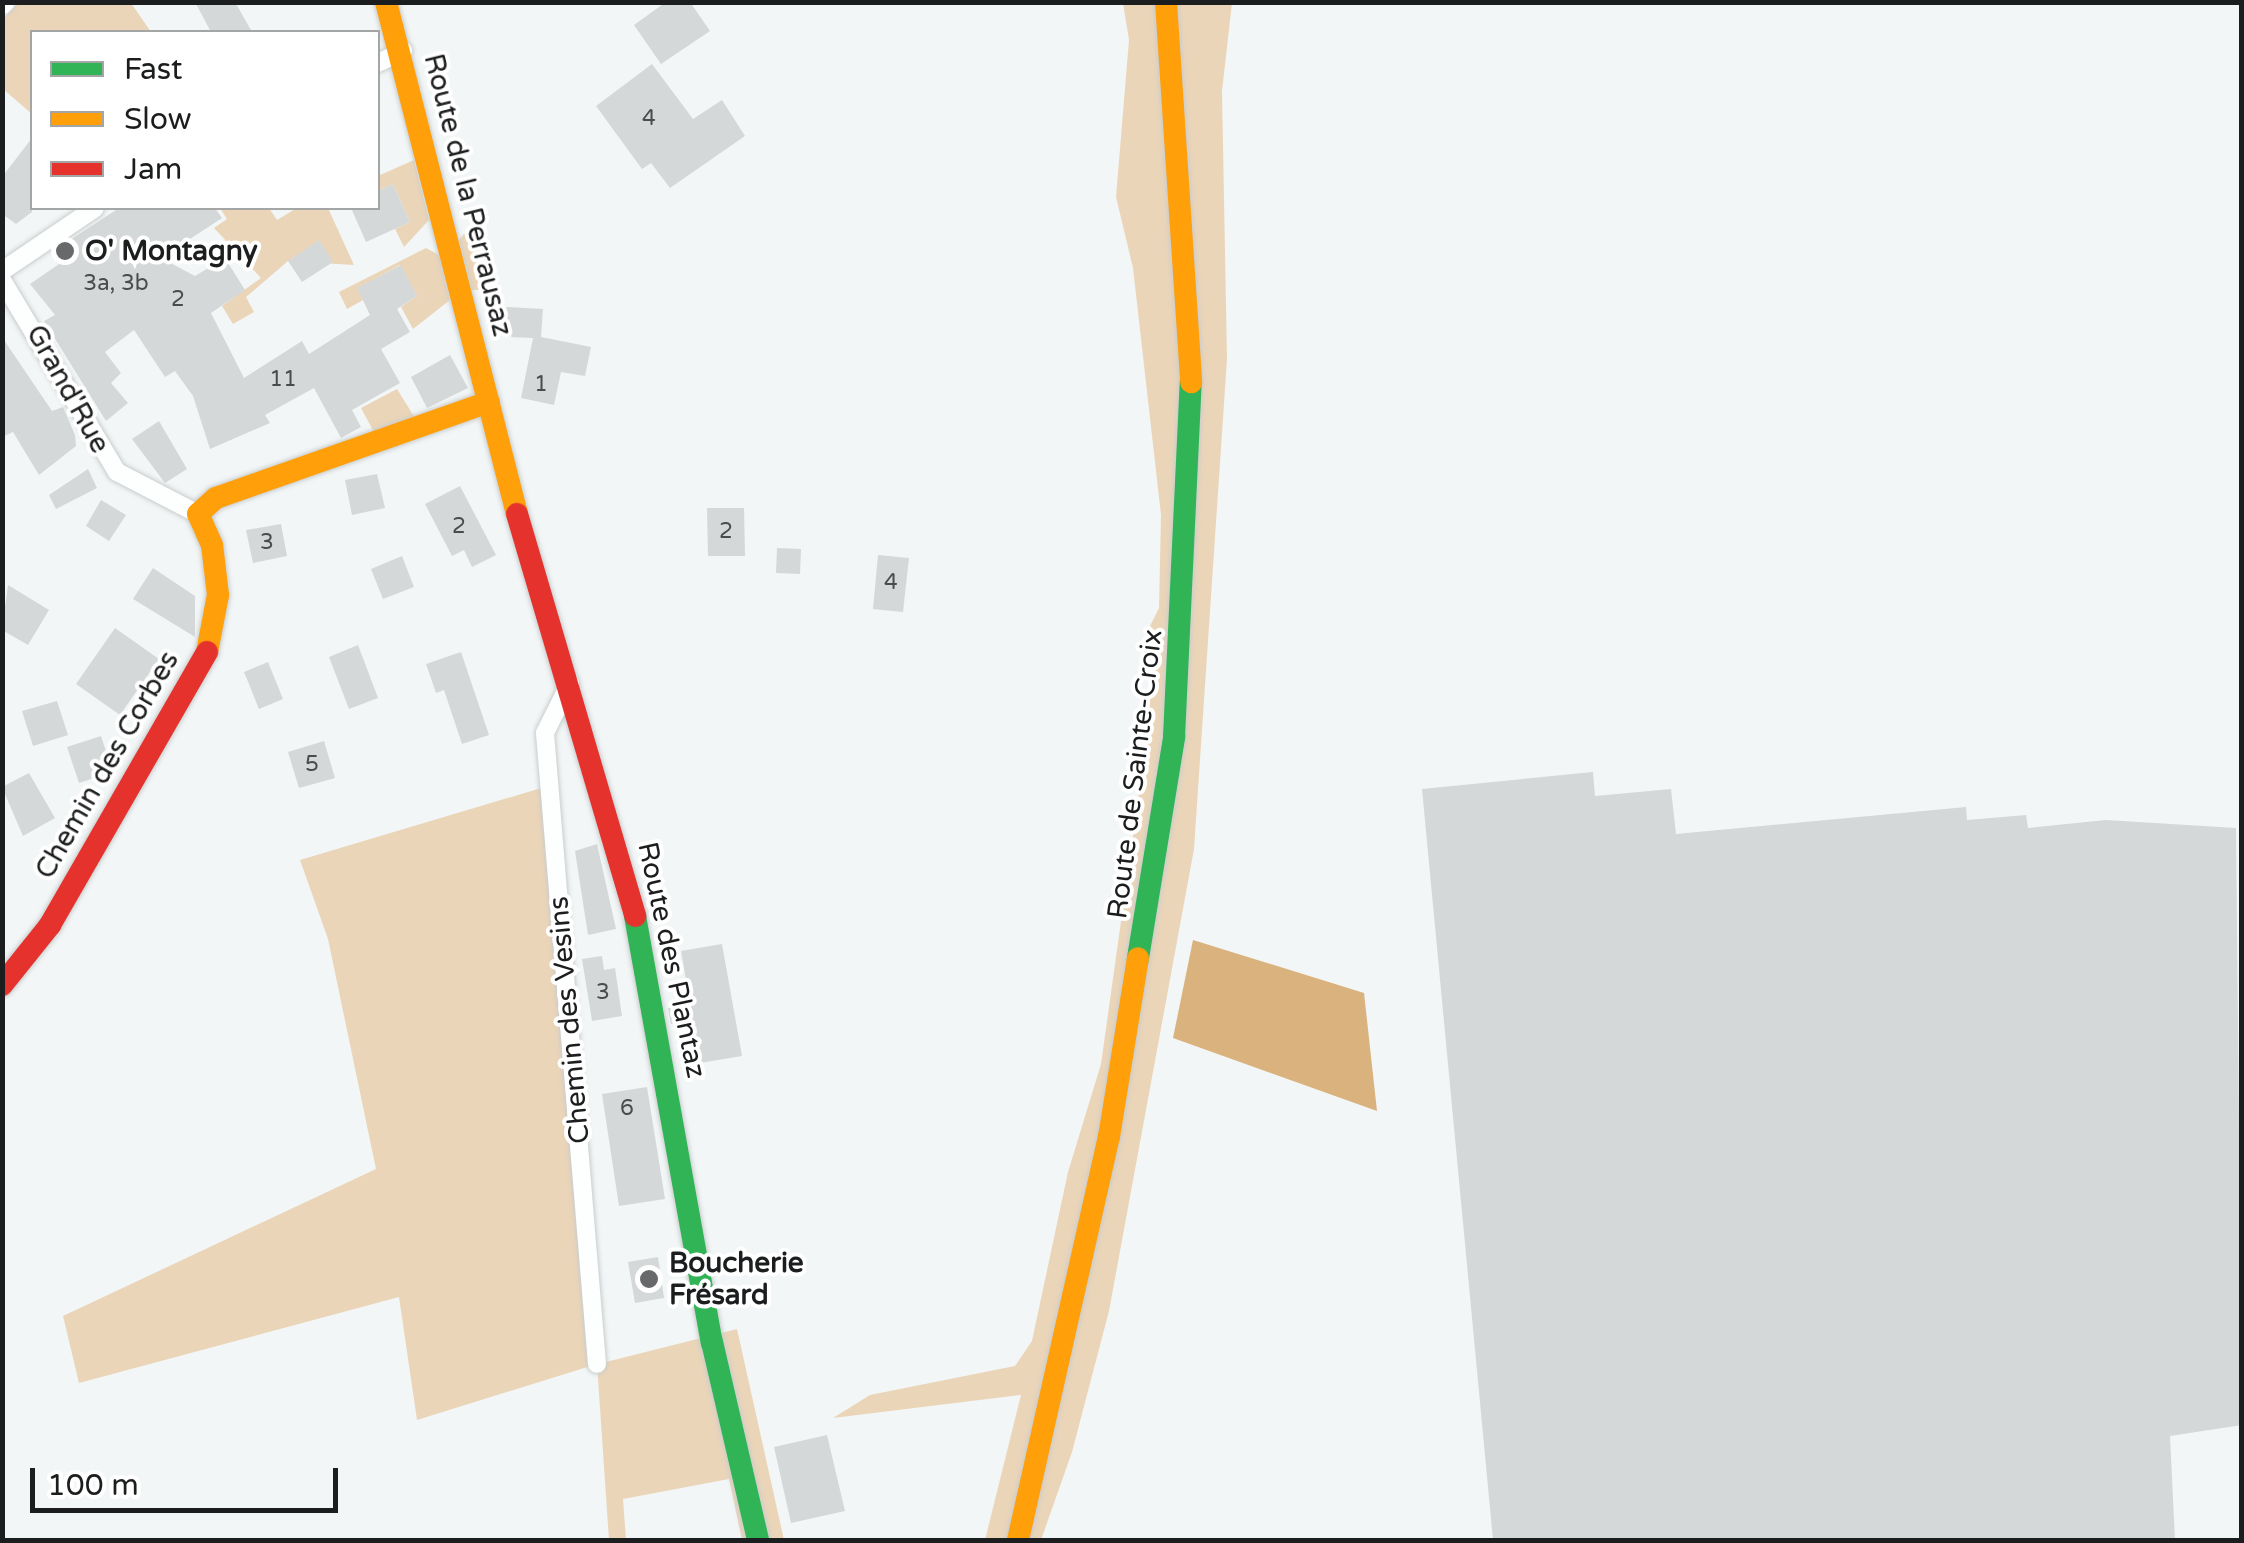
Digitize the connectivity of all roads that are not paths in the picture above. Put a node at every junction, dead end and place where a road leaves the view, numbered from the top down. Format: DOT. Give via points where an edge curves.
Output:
graph roads {
  1 [pos="386,2"];
  2 [pos="1166,2"];
  3 [pos="403,51"];
  4 [pos="380,62"];
  5 [pos="92,210"];
  6 [pos="2,271"];
  7 [pos="2,280"];
  8 [pos="489,402"];
  9 [pos="198,514"];
  10 [pos="570,683"];
  11 [pos="2,985"];
  12 [pos="597,1364"];
  13 [pos="758,1540"];
  14 [pos="1018,1540"];
  1 -- 3 [label="street, Route de la Perrausaz"];
  2 -- 14 [label="street, Route de Sainte-Croix" via="1192,389 1174,737 1112,1118"];
  3 -- 4 [label="street"];
  3 -- 8 [label="street, Route de la Perrausaz" via="422,157"];
  5 -- 6 [label="street"];
  7 -- 9 [label="street, Grand'Rue" via="117,472"];
  8 -- 9 [label="street" via="216,498"];
  8 -- 10 [label="street, Route des Plantaz"];
  9 -- 11 [label="street, Chemin des Corbes" via="212,545 218,594 207,652 50,925"];
  10 -- 12 [label="street, Chemin des Vesins" via="545,734"];
  10 -- 13 [label="street, Route des Plantaz" via="631,896 712,1342"];
}
